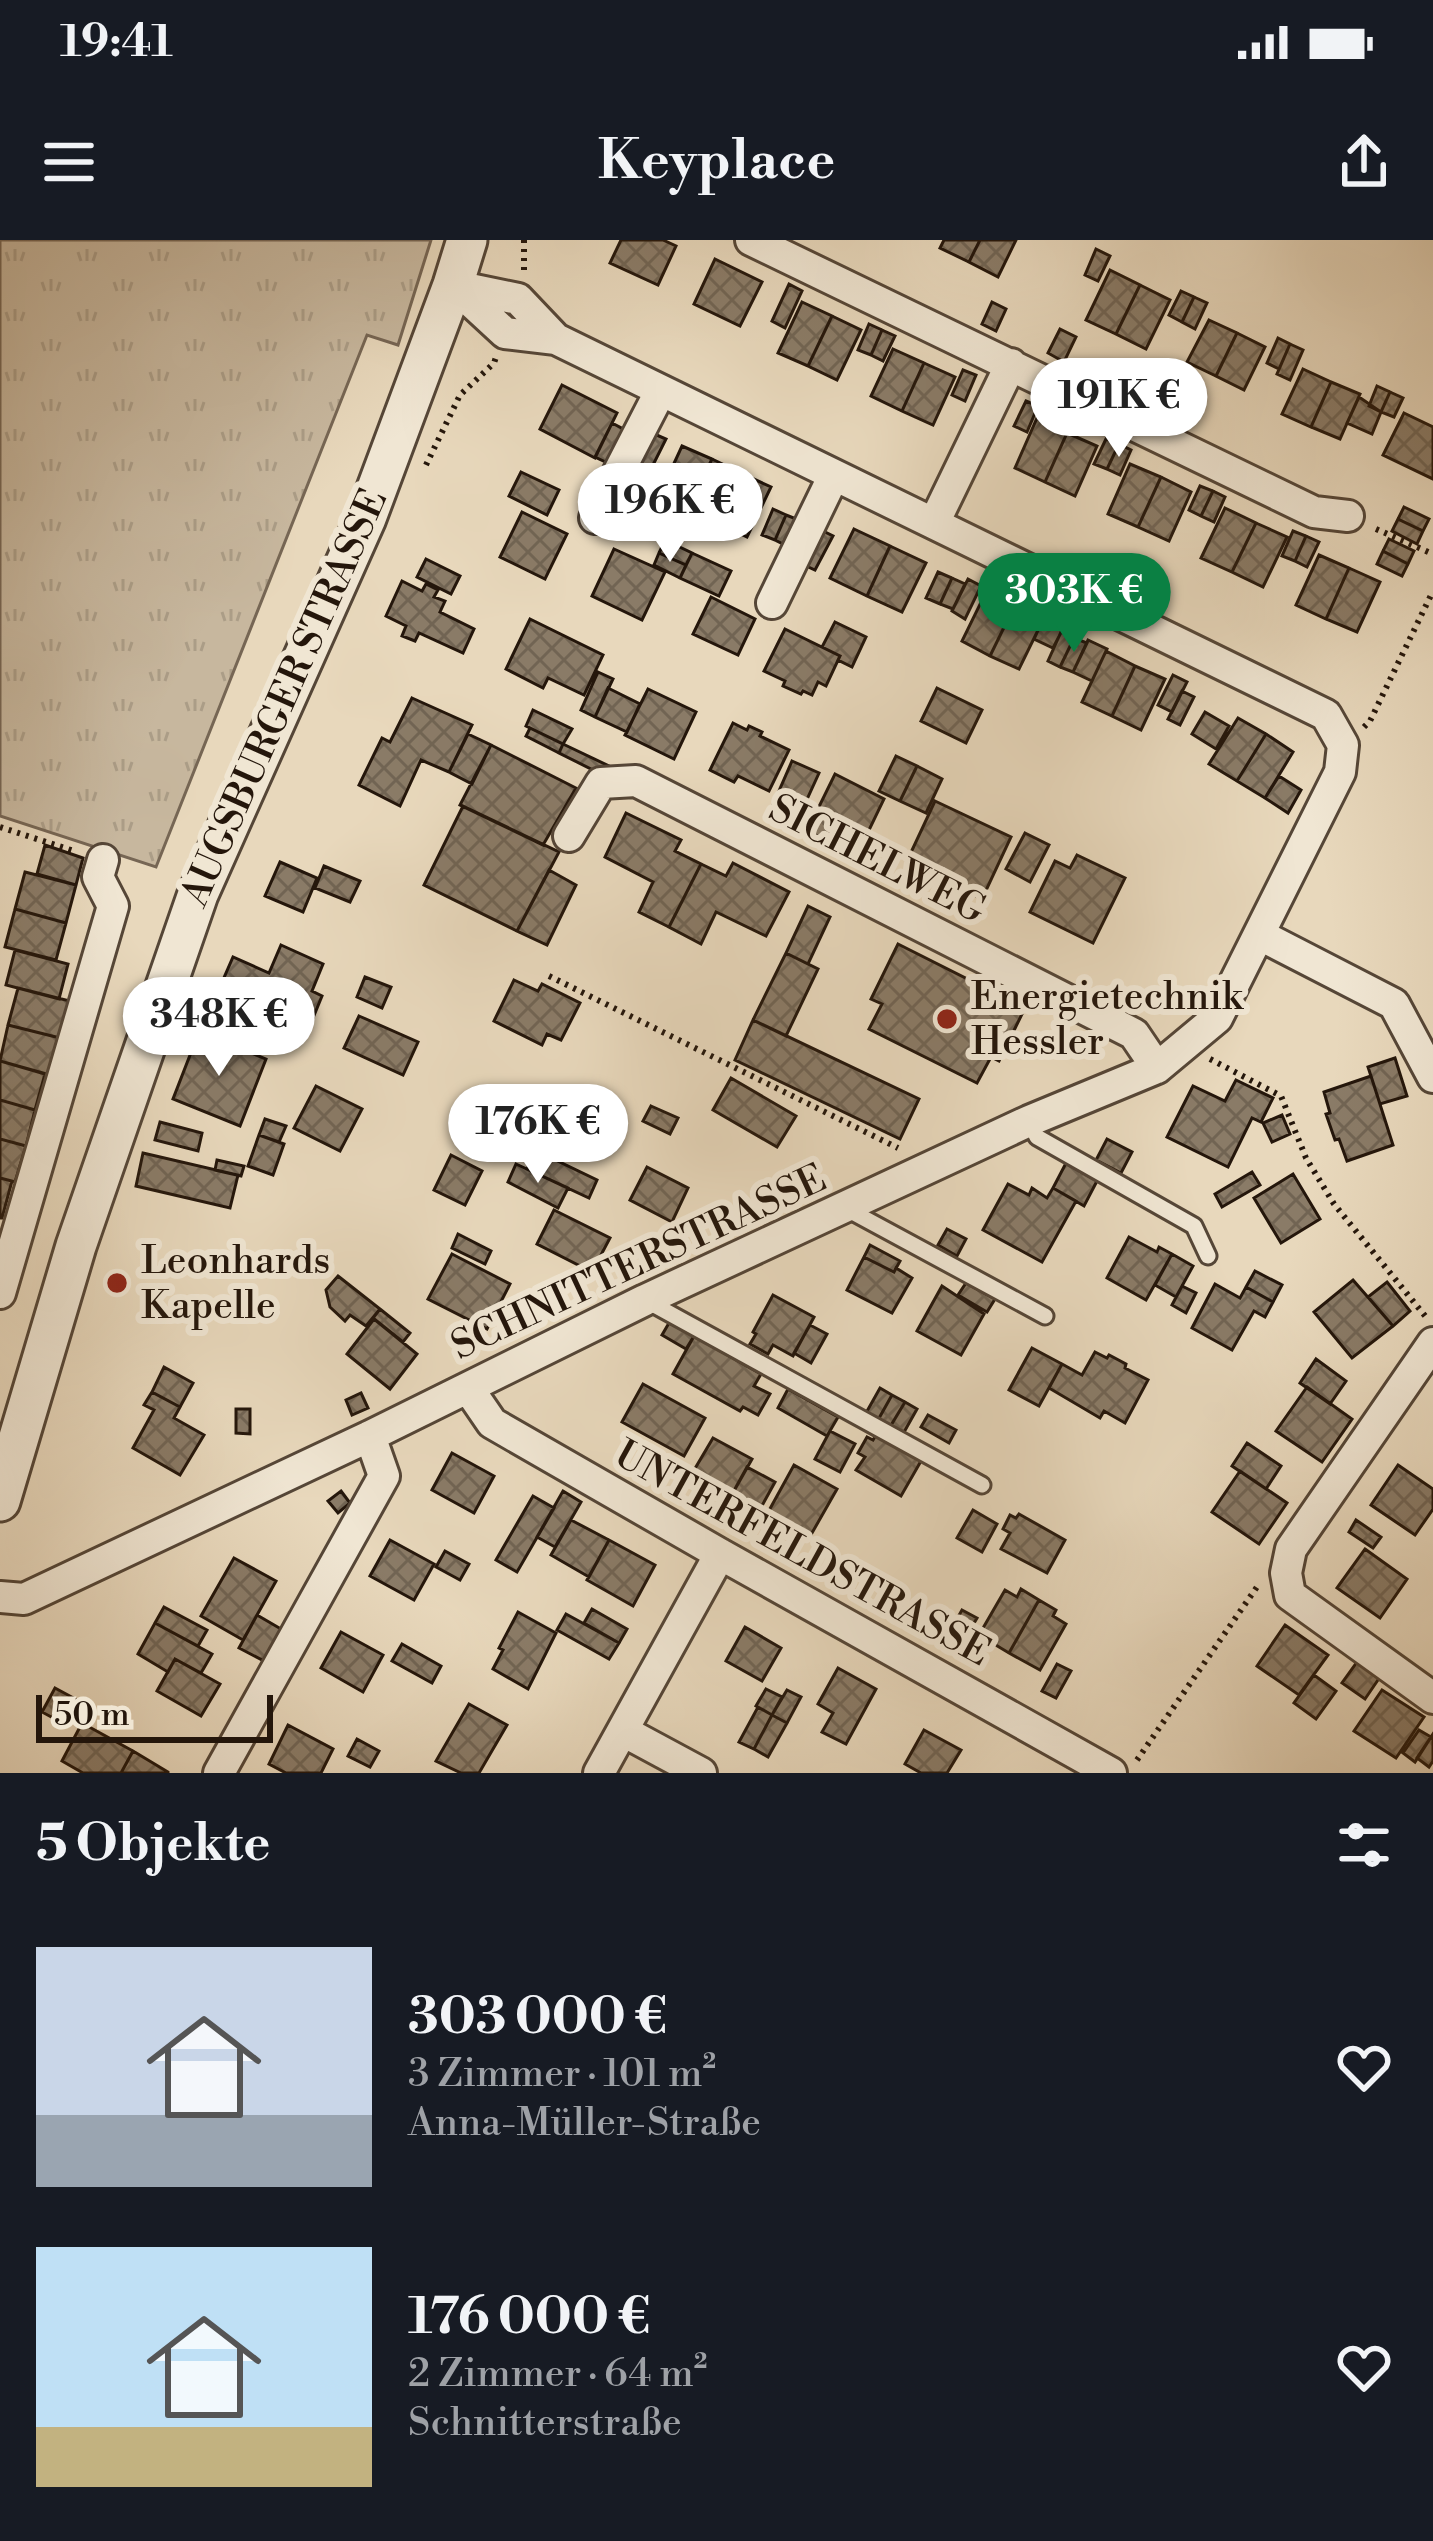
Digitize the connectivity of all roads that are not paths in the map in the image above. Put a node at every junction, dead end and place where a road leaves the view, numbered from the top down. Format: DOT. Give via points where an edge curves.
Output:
graph roads {
  1 [pos="467,240"];
  2 [pos="751,240"];
  3 [pos="453,286"];
  4 [pos="556,339"];
  5 [pos="1011,364"];
  6 [pos="660,392"];
  7 [pos="834,475"];
  8 [pos="1348,516"];
  9 [pos="595,518"];
  10 [pos="934,523"];
  11 [pos="772,603"];
  12 [pos="569,836"];
  13 [pos="103,860"];
  14 [pos="1260,935"];
  15 [pos="1157,1068"];
  16 [pos="1433,1077"];
  17 [pos="1029,1121"];
  18 [pos="845,1208"];
  19 [pos="1208,1256"];
  20 [pos="0,1293"];
  21 [pos="644,1300"];
  22 [pos="1045,1316"];
  23 [pos="1433,1343"];
  24 [pos="468,1388"];
  25 [pos="370,1436"];
  26 [pos="982,1484"];
  27 [pos="0,1501"];
  28 [pos="720,1555"];
  29 [pos="0,1597"];
  30 [pos="1433,1698"];
  31 [pos="623,1731"];
  32 [pos="219,1773"];
  33 [pos="599,1773"];
  34 [pos="701,1773"];
  35 [pos="1111,1773"];
  1 -- 3 [label="street, AUGSBURGER STRASSE"];
  2 -- 5 [label="street"];
  3 -- 4 [label="street" via="505,333"];
  3 -- 4 [label="street" via="518,298"];
  3 -- 27 [label="street, AUGSBURGER STRASSE" via="366,518 197,894 79,1238"];
  4 -- 6 [label="street"];
  5 -- 8 [label="street" via="1314,512"];
  5 -- 10 [label="street"];
  6 -- 7 [label="street"];
  6 -- 9 [label="street"];
  7 -- 10 [label="street"];
  7 -- 11 [label="street"];
  10 -- 14 [label="street, SCHNITTERSTRASSE" via="1326,716 1343,745 1340,772"];
  12 -- 15 [label="street, SICHELWEG" via="601,783 637,781 1134,1034"];
  13 -- 20 [label="street" via="98,878 112,906"];
  14 -- 15 [label="street, SCHNITTERSTRASSE" via="1217,1018"];
  14 -- 16 [label="street" via="1394,1004"];
  15 -- 17 [label="street, SCHNITTERSTRASSE"];
  17 -- 18 [label="street, SCHNITTERSTRASSE"];
  17 -- 19 [label="lane" via="1037,1136 1194,1226"];
  18 -- 21 [label="street, SCHNITTERSTRASSE"];
  18 -- 22 [label="lane"];
  21 -- 24 [label="street, SCHNITTERSTRASSE"];
  21 -- 26 [label="lane"];
  23 -- 30 [label="street" via="1291,1549 1286,1573 1290,1595"];
  24 -- 25 [label="street, SCHNITTERSTRASSE"];
  24 -- 28 [label="street, UNTERFELDSTRASSE" via="491,1423"];
  25 -- 29 [label="street, SCHNITTERSTRASSE" via="24,1599"];
  25 -- 32 [label="street" via="384,1476"];
  28 -- 31 [label="street"];
  28 -- 35 [label="street, UNTERFELDSTRASSE"];
  31 -- 33 [label="street"];
  31 -- 34 [label="street"];
}
